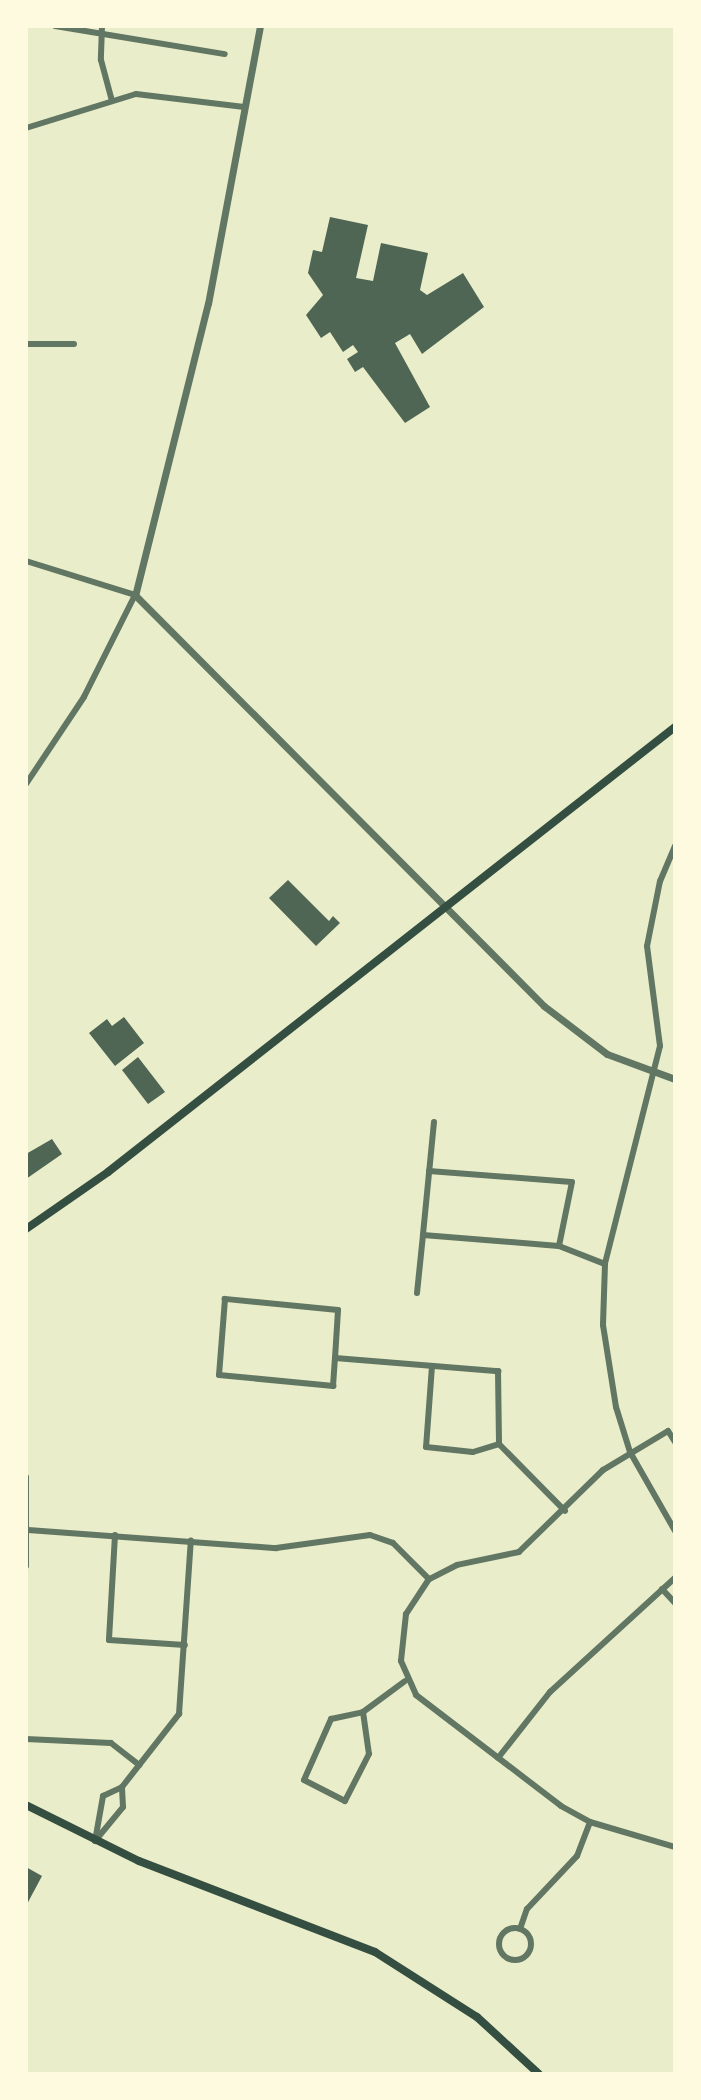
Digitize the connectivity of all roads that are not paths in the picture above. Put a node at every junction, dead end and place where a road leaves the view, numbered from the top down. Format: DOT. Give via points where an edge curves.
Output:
graph roads {
  1 [pos="55,26"];
  2 [pos="102,26"];
  3 [pos="260,26"];
  4 [pos="101,35"];
  5 [pos="225,54"];
  6 [pos="112,101"];
  7 [pos="244,107"];
  8 [pos="26,128"];
  9 [pos="26,344"];
  10 [pos="74,344"];
  11 [pos="26,561"];
  12 [pos="135,595"];
  13 [pos="675,727"];
  14 [pos="26,785"];
  15 [pos="675,846"];
  16 [pos="445,906"];
  17 [pos="654,1074"];
  18 [pos="675,1079"];
  19 [pos="434,1122"];
  20 [pos="429,1171"];
  21 [pos="26,1229"];
  22 [pos="423,1235"];
  23 [pos="559,1247"];
  24 [pos="606,1264"];
  25 [pos="418,1293"];
  26 [pos="335,1358"];
  27 [pos="432,1366"];
  28 [pos="675,1442"];
  29 [pos="499,1444"];
  30 [pos="630,1452"];
  31 [pos="26,1477"];
  32 [pos="565,1511"];
  33 [pos="28,1530"];
  34 [pos="675,1531"];
  35 [pos="115,1535"];
  36 [pos="191,1540"];
  37 [pos="26,1560"];
  38 [pos="26,1566"];
  39 [pos="675,1578"];
  40 [pos="429,1579"];
  41 [pos="662,1590"];
  42 [pos="675,1603"];
  43 [pos="185,1645"];
  44 [pos="405,1681"];
  45 [pos="363,1712"];
  46 [pos="26,1740"];
  47 [pos="498,1758"];
  48 [pos="139,1765"];
  49 [pos="122,1787"];
  50 [pos="26,1805"];
  51 [pos="590,1822"];
  52 [pos="94,1841"];
  53 [pos="675,1847"];
  54 [pos="520,1929"];
  55 [pos="539,2074"];
  1 -- 4 [label="street"];
  2 -- 4 [label="street"];
  3 -- 7 [label="street"];
  4 -- 5 [label="street"];
  4 -- 6 [label="street"];
  6 -- 7 [label="street" via="165,93"];
  6 -- 8 [label="street"];
  7 -- 12 [label="street" via="208,303"];
  9 -- 10 [label="street"];
  11 -- 12 [label="street"];
  12 -- 14 [label="street" via="84,696"];
  12 -- 16 [label="street"];
  13 -- 16 [label="main road"];
  15 -- 17 [label="street" via="660,881 647,946 661,1031"];
  16 -- 17 [label="street" via="578,1034"];
  16 -- 21 [label="main road" via="108,1172"];
  17 -- 18 [label="street"];
  17 -- 24 [label="street"];
  19 -- 20 [label="street"];
  20 -- 22 [label="street"];
  20 -- 23 [label="street" via="572,1182"];
  22 -- 23 [label="street"];
  22 -- 25 [label="street"];
  23 -- 24 [label="street"];
  24 -- 30 [label="street" via="608,1366"];
  26 -- 26 [label="street" via="332,1386 219,1375 225,1299 338,1310"];
  26 -- 27 [label="street"];
  27 -- 29 [label="street" via="498,1371"];
  27 -- 29 [label="street" via="426,1447 473,1452"];
  28 -- 30 [label="street" via="668,1431"];
  29 -- 32 [label="street"];
  30 -- 32 [label="street" via="603,1470"];
  30 -- 34 [label="street"];
  31 -- 33 [label="street"];
  32 -- 40 [label="street" via="519,1552 457,1565"];
  33 -- 35 [label="street"];
  33 -- 37 [label="street"];
  35 -- 36 [label="street"];
  35 -- 43 [label="street" via="109,1640"];
  36 -- 40 [label="street" via="276,1548 370,1535 393,1543"];
  36 -- 43 [label="street"];
  37 -- 38 [label="street"];
  39 -- 41 [label="street"];
  40 -- 44 [label="street" via="404,1621"];
  41 -- 42 [label="street"];
  41 -- 47 [label="street" via="550,1692"];
  43 -- 48 [label="street" via="179,1714"];
  44 -- 45 [label="street"];
  44 -- 47 [label="street"];
  45 -- 45 [label="street" via="331,1719 304,1780 345,1801 369,1754"];
  46 -- 48 [label="street" via="111,1743"];
  47 -- 51 [label="street"];
  48 -- 49 [label="street"];
  49 -- 52 [label="street" via="123,1807"];
  49 -- 52 [label="street" via="103,1796"];
  50 -- 52 [label="main road"];
  51 -- 53 [label="street"];
  51 -- 54 [label="street" via="578,1856 527,1909"];
  52 -- 55 [label="main road" via="375,1952 477,2017"];
  54 -- 54 [label="street" via="501,1936 499,1946 508,1959 523,1958 530,1950 531,1940"];
}
